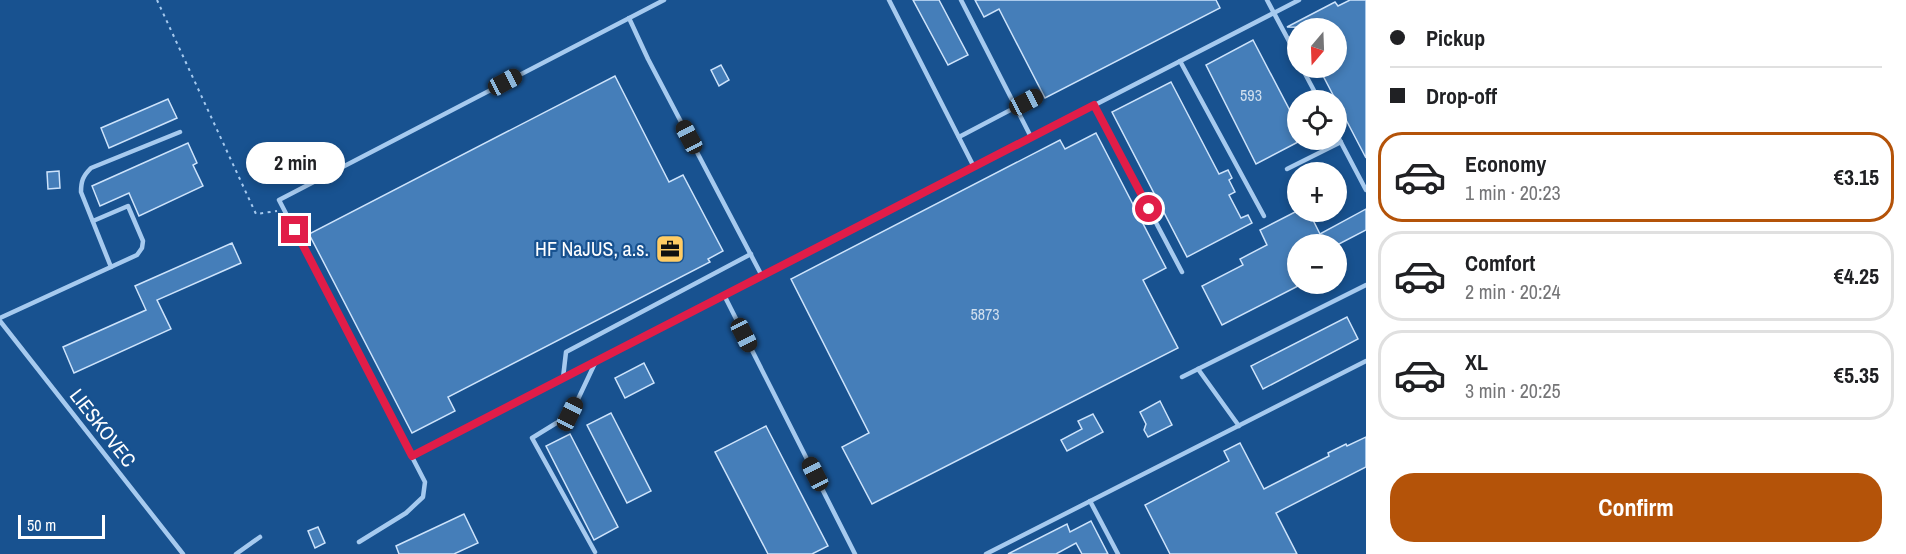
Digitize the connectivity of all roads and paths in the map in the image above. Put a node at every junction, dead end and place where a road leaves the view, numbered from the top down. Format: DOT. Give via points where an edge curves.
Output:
graph roads {
  1 [pos="157,0"];
  2 [pos="664,0"];
  3 [pos="889,0"];
  4 [pos="961,0"];
  5 [pos="1267,0"];
  6 [pos="1299,0"];
  7 [pos="1274,13"];
  8 [pos="629,18"];
  9 [pos="1287,37"];
  10 [pos="1180,61"];
  11 [pos="1037,96"];
  12 [pos="1094,105"];
  13 [pos="1015,107"];
  14 [pos="180,132"];
  15 [pos="959,137"];
  16 [pos="1031,138"];
  17 [pos="1325,150"];
  18 [pos="1345,150"];
  19 [pos="1301,162"];
  20 [pos="974,167"];
  21 [pos="1366,190"];
  22 [pos="284,210"];
  23 [pos="1264,216"];
  24 [pos="93,220"];
  25 [pos="751,254"];
  26 [pos="111,267"];
  27 [pos="1182,272"];
  28 [pos="762,276"];
  29 [pos="1366,285"];
  30 [pos="724,295"];
  31 [pos="0,319"];
  32 [pos="596,361"];
  33 [pos="1366,361"];
  34 [pos="1198,369"];
  35 [pos="1182,377"];
  36 [pos="562,378"];
  37 [pos="1239,426"];
  38 [pos="412,456"];
  39 [pos="1090,501"];
  40 [pos="260,537"];
  41 [pos="359,542"];
  42 [pos="595,552"];
  43 [pos="240,553"];
  44 [pos="183,554"];
  45 [pos="855,554"];
  46 [pos="986,554"];
  47 [pos="1118,554"];
  1 -- 22 [label="path" via="256,214"];
  2 -- 8 [label="lane"];
  3 -- 15 [label="lane"];
  4 -- 13 [label="lane"];
  5 -- 7 [label="lane"];
  6 -- 7 [label="lane"];
  7 -- 9 [label="lane"];
  7 -- 10 [label="lane"];
  8 -- 22 [label="lane" via="279,200"];
  8 -- 25 [label="lane"];
  10 -- 12 [label="lane"];
  10 -- 23 [label="lane"];
  11 -- 13 [label="lane"];
  12 -- 16 [label="lane"];
  12 -- 27 [label="lane"];
  13 -- 15 [label="lane"];
  13 -- 16 [label="lane"];
  14 -- 24 [label="lane" via="91,168 81,182 81,192"];
  15 -- 20 [label="lane"];
  16 -- 20 [label="lane"];
  17 -- 19 [label="lane"];
  18 -- 21 [label="lane"];
  20 -- 28 [label="lane"];
  22 -- 38 [label="lane"];
  24 -- 26 [label="lane"];
  24 -- 26 [label="lane" via="128,206 143,241 136,255"];
  25 -- 28 [label="lane"];
  25 -- 36 [label="lane" via="566,352"];
  26 -- 31 [label="lane"];
  28 -- 30 [label="lane"];
  29 -- 34 [label="lane"];
  30 -- 32 [label="lane"];
  30 -- 45 [label="lane"];
  31 -- 44 [label="lane, LIESKOVEC"];
  32 -- 36 [label="lane"];
  32 -- 42 [label="lane" via="570,414 532,438"];
  33 -- 37 [label="lane"];
  34 -- 35 [label="lane"];
  34 -- 37 [label="lane"];
  36 -- 38 [label="lane"];
  37 -- 39 [label="lane"];
  38 -- 41 [label="lane" via="425,482 423,497 406,513"];
  39 -- 46 [label="lane"];
  39 -- 47 [label="lane"];
  40 -- 43 [label="lane"];
}
